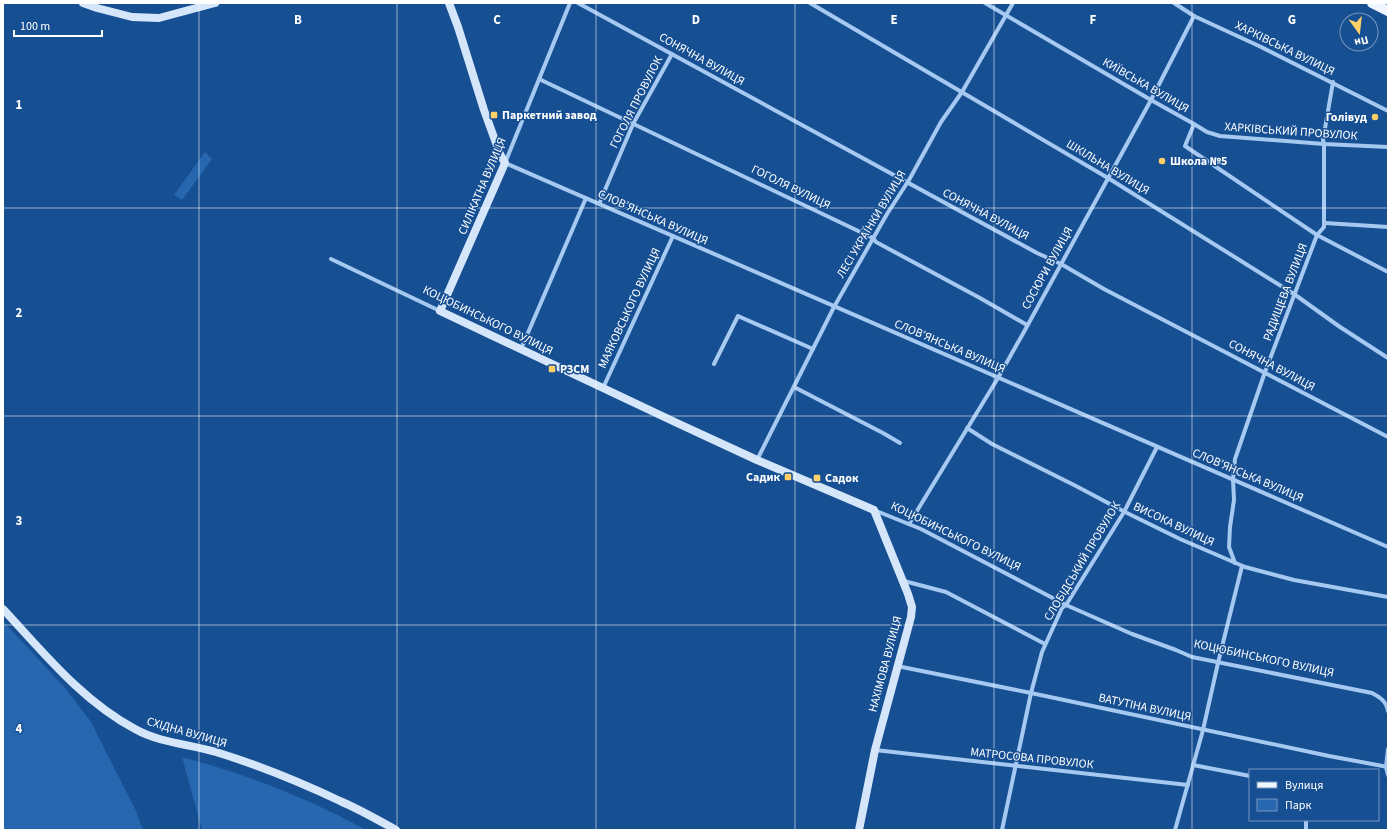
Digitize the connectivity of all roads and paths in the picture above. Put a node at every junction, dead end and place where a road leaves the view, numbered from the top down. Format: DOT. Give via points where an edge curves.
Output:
graph roads {
  1 [pos="83,3"];
  2 [pos="215,3"];
  3 [pos="449,3"];
  4 [pos="570,3"];
  5 [pos="578,3"];
  6 [pos="810,3"];
  7 [pos="985,3"];
  8 [pos="1013,3"];
  9 [pos="1174,3"];
  10 [pos="1372,3"];
  11 [pos="1388,11"];
  12 [pos="1006,15"];
  13 [pos="1194,16"];
  14 [pos="672,54"];
  15 [pos="539,79"];
  16 [pos="1333,82"];
  17 [pos="962,92"];
  18 [pos="1151,100"];
  19 [pos="1388,111"];
  20 [pos="633,124"];
  21 [pos="1194,124"];
  22 [pos="1324,144"];
  23 [pos="1388,147"];
  24 [pos="505,163"];
  25 [pos="1108,178"];
  26 [pos="907,182"];
  27 [pos="586,198"];
  28 [pos="598,204"];
  29 [pos="1324,223"];
  30 [pos="1388,227"];
  31 [pos="1317,235"];
  32 [pos="673,236"];
  33 [pos="873,238"];
  34 [pos="330,259"];
  35 [pos="1061,264"];
  36 [pos="1388,272"];
  37 [pos="1294,294"];
  38 [pos="834,307"];
  39 [pos="440,311"];
  40 [pos="1027,326"];
  41 [pos="521,349"];
  42 [pos="813,349"];
  43 [pos="1388,358"];
  44 [pos="714,364"];
  45 [pos="1265,372"];
  46 [pos="998,378"];
  47 [pos="794,387"];
  48 [pos="603,389"];
  49 [pos="967,428"];
  50 [pos="1388,437"];
  51 [pos="900,443"];
  52 [pos="1157,447"];
  53 [pos="757,460"];
  54 [pos="1233,479"];
  55 [pos="874,510"];
  56 [pos="1124,512"];
  57 [pos="909,524"];
  58 [pos="1388,547"];
  59 [pos="1235,563"];
  60 [pos="1242,566"];
  61 [pos="903,581"];
  62 [pos="1388,597"];
  63 [pos="1066,605"];
  64 [pos="3,609"];
  65 [pos="1045,644"];
  66 [pos="1218,663"];
  67 [pos="898,666"];
  68 [pos="1031,692"];
  69 [pos="1388,710"];
  70 [pos="1203,730"];
  71 [pos="1388,749"];
  72 [pos="875,750"];
  73 [pos="1194,765"];
  74 [pos="1016,766"];
  75 [pos="1387,767"];
  76 [pos="1388,775"];
  77 [pos="1249,776"];
  78 [pos="1188,785"];
  79 [pos="396,830"];
  80 [pos="859,830"];
  81 [pos="1002,830"];
  82 [pos="1175,830"];
  1 -- 2 [label="street" via="132,17 159,18"];
  3 -- 24 [label="street" via="484,110"];
  4 -- 15 [label="street, СИЛІКАТНА ВУЛИЦЯ"];
  5 -- 14 [label="street, СОНЯЧНА ВУЛИЦЯ"];
  6 -- 17 [label="street, ШКІЛЬНА ВУЛИЦЯ"];
  7 -- 12 [label="street, КИЇВСЬКА ВУЛИЦЯ"];
  8 -- 12 [label="street, ЛЕСІ УКРАЇНКИ ВУЛИЦЯ"];
  9 -- 13 [label="street, ХАРКІВСЬКА ВУЛИЦЯ"];
  10 -- 11 [label="main road"];
  12 -- 17 [label="street, ЛЕСІ УКРАЇНКИ ВУЛИЦЯ"];
  12 -- 18 [label="street, КИЇВСЬКА ВУЛИЦЯ"];
  13 -- 16 [label="street, ХАРКІВСЬКА ВУЛИЦЯ"];
  13 -- 18 [label="street, СОСЮРИ ВУЛИЦЯ"];
  14 -- 20 [label="street, ГОГОЛЯ ПРОВУЛОК"];
  14 -- 26 [label="street, СОНЯЧНА ВУЛИЦЯ"];
  15 -- 20 [label="street, ГОГОЛЯ ВУЛИЦЯ"];
  15 -- 24 [label="street, СИЛІКАТНА ВУЛИЦЯ"];
  16 -- 19 [label="street, ХАРКІВСЬКА ВУЛИЦЯ"];
  16 -- 22 [label="street"];
  17 -- 25 [label="street, ШКІЛЬНА ВУЛИЦЯ"];
  17 -- 26 [label="street, ЛЕСІ УКРАЇНКИ ВУЛИЦЯ" via="941,122"];
  18 -- 21 [label="street, КИЇВСЬКА ВУЛИЦЯ"];
  18 -- 25 [label="street, СОСЮРИ ВУЛИЦЯ"];
  20 -- 28 [label="street, ГОГОЛЯ ПРОВУЛОК"];
  20 -- 33 [label="street, ГОГОЛЯ ВУЛИЦЯ"];
  21 -- 22 [label="street, ХАРКІВСЬКИЙ ПРОВУЛОК" via="1220,136"];
  21 -- 31 [label="street, КИЇВСЬКА ВУЛИЦЯ" via="1185,146"];
  22 -- 23 [label="street, ХАРКІВСЬКИЙ ПРОВУЛОК"];
  22 -- 29 [label="street"];
  24 -- 27 [label="street, СЛОВ’ЯНСЬКА ВУЛИЦЯ"];
  24 -- 39 [label="street, СИЛІКАТНА ВУЛИЦЯ"];
  25 -- 35 [label="street, СОСЮРИ ВУЛИЦЯ"];
  25 -- 37 [label="street, ШКІЛЬНА ВУЛИЦЯ"];
  26 -- 33 [label="street, ЛЕСІ УКРАЇНКИ ВУЛИЦЯ"];
  26 -- 35 [label="street, СОНЯЧНА ВУЛИЦЯ"];
  27 -- 28 [label="street, СЛОВ’ЯНСЬКА ВУЛИЦЯ"];
  27 -- 41 [label="street"];
  28 -- 32 [label="street, СЛОВ’ЯНСЬКА ВУЛИЦЯ"];
  29 -- 30 [label="street"];
  29 -- 31 [label="street, РАДИЩЕВА ВУЛИЦЯ" via="1324,227"];
  31 -- 36 [label="street, КИЇВСЬКА ВУЛИЦЯ"];
  31 -- 37 [label="street, РАДИЩЕВА ВУЛИЦЯ"];
  32 -- 38 [label="street, СЛОВ’ЯНСЬКА ВУЛИЦЯ"];
  32 -- 48 [label="street, МАЯКОВСЬКОГО ВУЛИЦЯ"];
  33 -- 38 [label="street, ЛЕСІ УКРАЇНКИ ВУЛИЦЯ"];
  33 -- 40 [label="street, ГОГОЛЯ ВУЛИЦЯ"];
  34 -- 39 [label="street, КОЦЮБИНСЬКОГО ВУЛИЦЯ"];
  35 -- 40 [label="street, СОСЮРИ ВУЛИЦЯ"];
  35 -- 45 [label="street, СОНЯЧНА ВУЛИЦЯ"];
  37 -- 43 [label="street, ШКІЛЬНА ВУЛИЦЯ"];
  37 -- 45 [label="street, РАДИЩЕВА ВУЛИЦЯ"];
  38 -- 42 [label="street, ЛЕСІ УКРАЇНКИ ВУЛИЦЯ"];
  38 -- 46 [label="street, СЛОВ’ЯНСЬКА ВУЛИЦЯ"];
  39 -- 41 [label="street, КОЦЮБИНСЬКОГО ВУЛИЦЯ"];
  40 -- 46 [label="street, СОСЮРИ ВУЛИЦЯ"];
  41 -- 48 [label="street, КОЦЮБИНСЬКОГО ВУЛИЦЯ"];
  42 -- 44 [label="street" via="738,316"];
  42 -- 47 [label="street, ЛЕСІ УКРАЇНКИ ВУЛИЦЯ"];
  45 -- 50 [label="street, СОНЯЧНА ВУЛИЦЯ"];
  45 -- 54 [label="street, РАДИЩЕВА ВУЛИЦЯ" via="1235,459"];
  46 -- 49 [label="street, СОСЮРИ ВУЛИЦЯ"];
  46 -- 52 [label="street, СЛОВ’ЯНСЬКА ВУЛИЦЯ"];
  47 -- 51 [label="street"];
  47 -- 53 [label="street, ЛЕСІ УКРАЇНКИ ВУЛИЦЯ"];
  48 -- 53 [label="street, КОЦЮБИНСЬКОГО ВУЛИЦЯ"];
  49 -- 56 [label="street, ВИСОКА ВУЛИЦЯ" via="992,444"];
  49 -- 57 [label="street, СОСЮРИ ВУЛИЦЯ"];
  52 -- 54 [label="street, СЛОВ’ЯНСЬКА ВУЛИЦЯ"];
  52 -- 56 [label="street, СЛОБІДСЬКИЙ ПРОВУЛОК"];
  53 -- 55 [label="street, КОЦЮБИНСЬКОГО ВУЛИЦЯ"];
  54 -- 58 [label="street, СЛОВ’ЯНСЬКА ВУЛИЦЯ"];
  54 -- 59 [label="street, РАДИЩЕВА ВУЛИЦЯ" via="1234,500 1229,547"];
  55 -- 57 [label="street, КОЦЮБИНСЬКОГО ВУЛИЦЯ"];
  55 -- 61 [label="street, НАХІМОВА ВУЛИЦЯ"];
  56 -- 59 [label="street, ВИСОКА ВУЛИЦЯ"];
  56 -- 63 [label="street, СЛОБІДСЬКИЙ ПРОВУЛОК"];
  57 -- 63 [label="street, КОЦЮБИНСЬКОГО ВУЛИЦЯ"];
  59 -- 60 [label="street, ВИСОКА ВУЛИЦЯ"];
  60 -- 62 [label="street, ВИСОКА ВУЛИЦЯ" via="1294,580"];
  60 -- 66 [label="street"];
  61 -- 65 [label="street" via="946,592"];
  61 -- 67 [label="street, НАХІМОВА ВУЛИЦЯ" via="912,607"];
  63 -- 65 [label="street, СЛОБІДСЬКИЙ ПРОВУЛОК" via="1062,608"];
  63 -- 66 [label="street, КОЦЮБИНСЬКОГО ВУЛИЦЯ" via="1192,657"];
  64 -- 79 [label="street, СХІДНА ВУЛИЦЯ" via="72,682 105,710 133,728 149,736 215,752 260,767 340,801"];
  65 -- 68 [label="street, СЛОБІДСЬКИЙ ПРОВУЛОК"];
  66 -- 69 [label="street, КОЦЮБИНСЬКОГО ВУЛИЦЯ" via="1372,693 1383,699"];
  66 -- 70 [label="street"];
  67 -- 68 [label="street, ВАТУТІНА ВУЛИЦЯ"];
  67 -- 72 [label="street, НАХІМОВА ВУЛИЦЯ"];
  68 -- 70 [label="street, ВАТУТІНА ВУЛИЦЯ"];
  68 -- 74 [label="street, СЛОБІДСЬКИЙ ПРОВУЛОК"];
  70 -- 73 [label="street"];
  70 -- 75 [label="street, ВАТУТІНА ВУЛИЦЯ"];
  71 -- 75 [label="street"];
  72 -- 74 [label="street, МАТРОСОВА ПРОВУЛОК"];
  72 -- 80 [label="street, НАХІМОВА ВУЛИЦЯ"];
  73 -- 77 [label="street"];
  73 -- 78 [label="street"];
  74 -- 78 [label="street, МАТРОСОВА ПРОВУЛОК"];
  74 -- 81 [label="street, СЛОБІДСЬКИЙ ПРОВУЛОК"];
  75 -- 76 [label="street"];
  78 -- 82 [label="street"];
}
